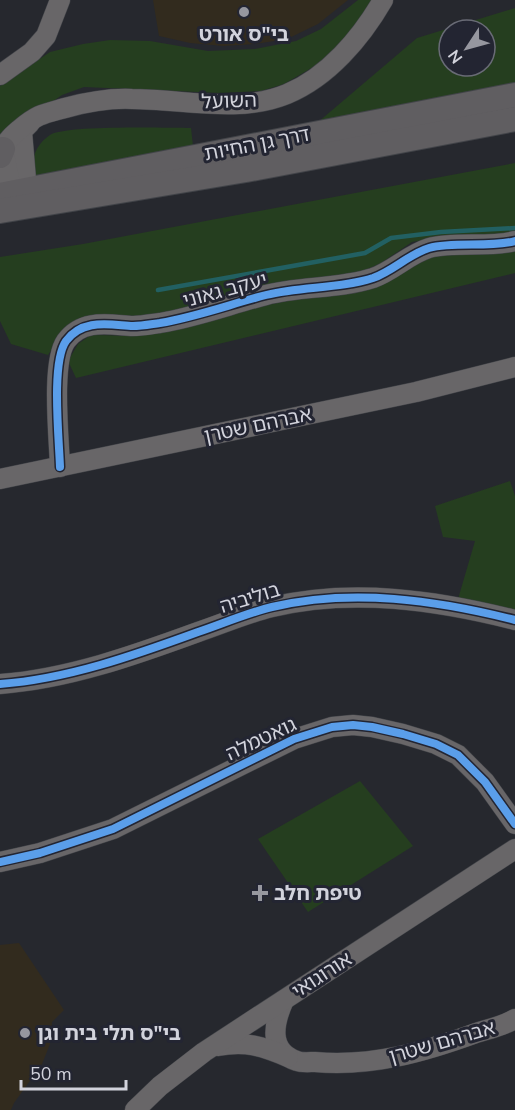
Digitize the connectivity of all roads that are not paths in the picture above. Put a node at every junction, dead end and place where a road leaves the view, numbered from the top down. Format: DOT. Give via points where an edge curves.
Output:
graph roads {
  1 [pos="60,0"];
  2 [pos="383,0"];
  3 [pos="0,75"];
  4 [pos="515,95"];
  5 [pos="35,116"];
  6 [pos="515,119"];
  7 [pos="1,153"];
  8 [pos="11,199"];
  9 [pos="515,241"];
  10 [pos="515,367"];
  11 [pos="60,467"];
  12 [pos="0,479"];
  13 [pos="515,620"];
  14 [pos="0,684"];
  15 [pos="515,824"];
  16 [pos="515,849"];
  17 [pos="0,862"];
  18 [pos="284,1000"];
  19 [pos="515,1019"];
  20 [pos="212,1047"];
  21 [pos="297,1061"];
  22 [pos="135,1110"];
  1 -- 3 [label="street" via="46,36 32,52"];
  2 -- 5 [label="street, השועל" via="357,39 334,62 310,82 285,95 244,104 131,98 89,102"];
  4 -- 8 [label="main road, דרך גן החיות"];
  5 -- 7 [label="street, השועל" via="9,138"];
  5 -- 8 [label="street" via="22,131 26,165"];
  6 -- 8 [label="main road, דרך גן החיות" via="246,170"];
  7 -- 8 [label="street, השועל"];
  9 -- 11 [label="street, יעקב גאוני" via="431,247 375,277 355,282 267,295 163,323 102,323 77,331 66,341 60,357"];
  10 -- 11 [label="street, אברהם שטרן"];
  11 -- 12 [label="street, אברהם שטרן"];
  13 -- 14 [label="street, בוליביה" via="418,601 369,597 319,599 270,608 94,666"];
  15 -- 17 [label="street, גואטמלה" via="485,782 458,755 403,734 353,725 294,739 113,830"];
  16 -- 18 [label="street, אורוגואי"];
  18 -- 20 [label="street, אורוגואי"];
  18 -- 21 [label="street" via="274,1033 282,1051"];
  19 -- 21 [label="street, אברהם שטרן" via="407,1056 345,1064"];
  20 -- 21 [label="street, אברהם שטרן" via="244,1043"];
  20 -- 22 [label="street, אורוגואי"];
}
